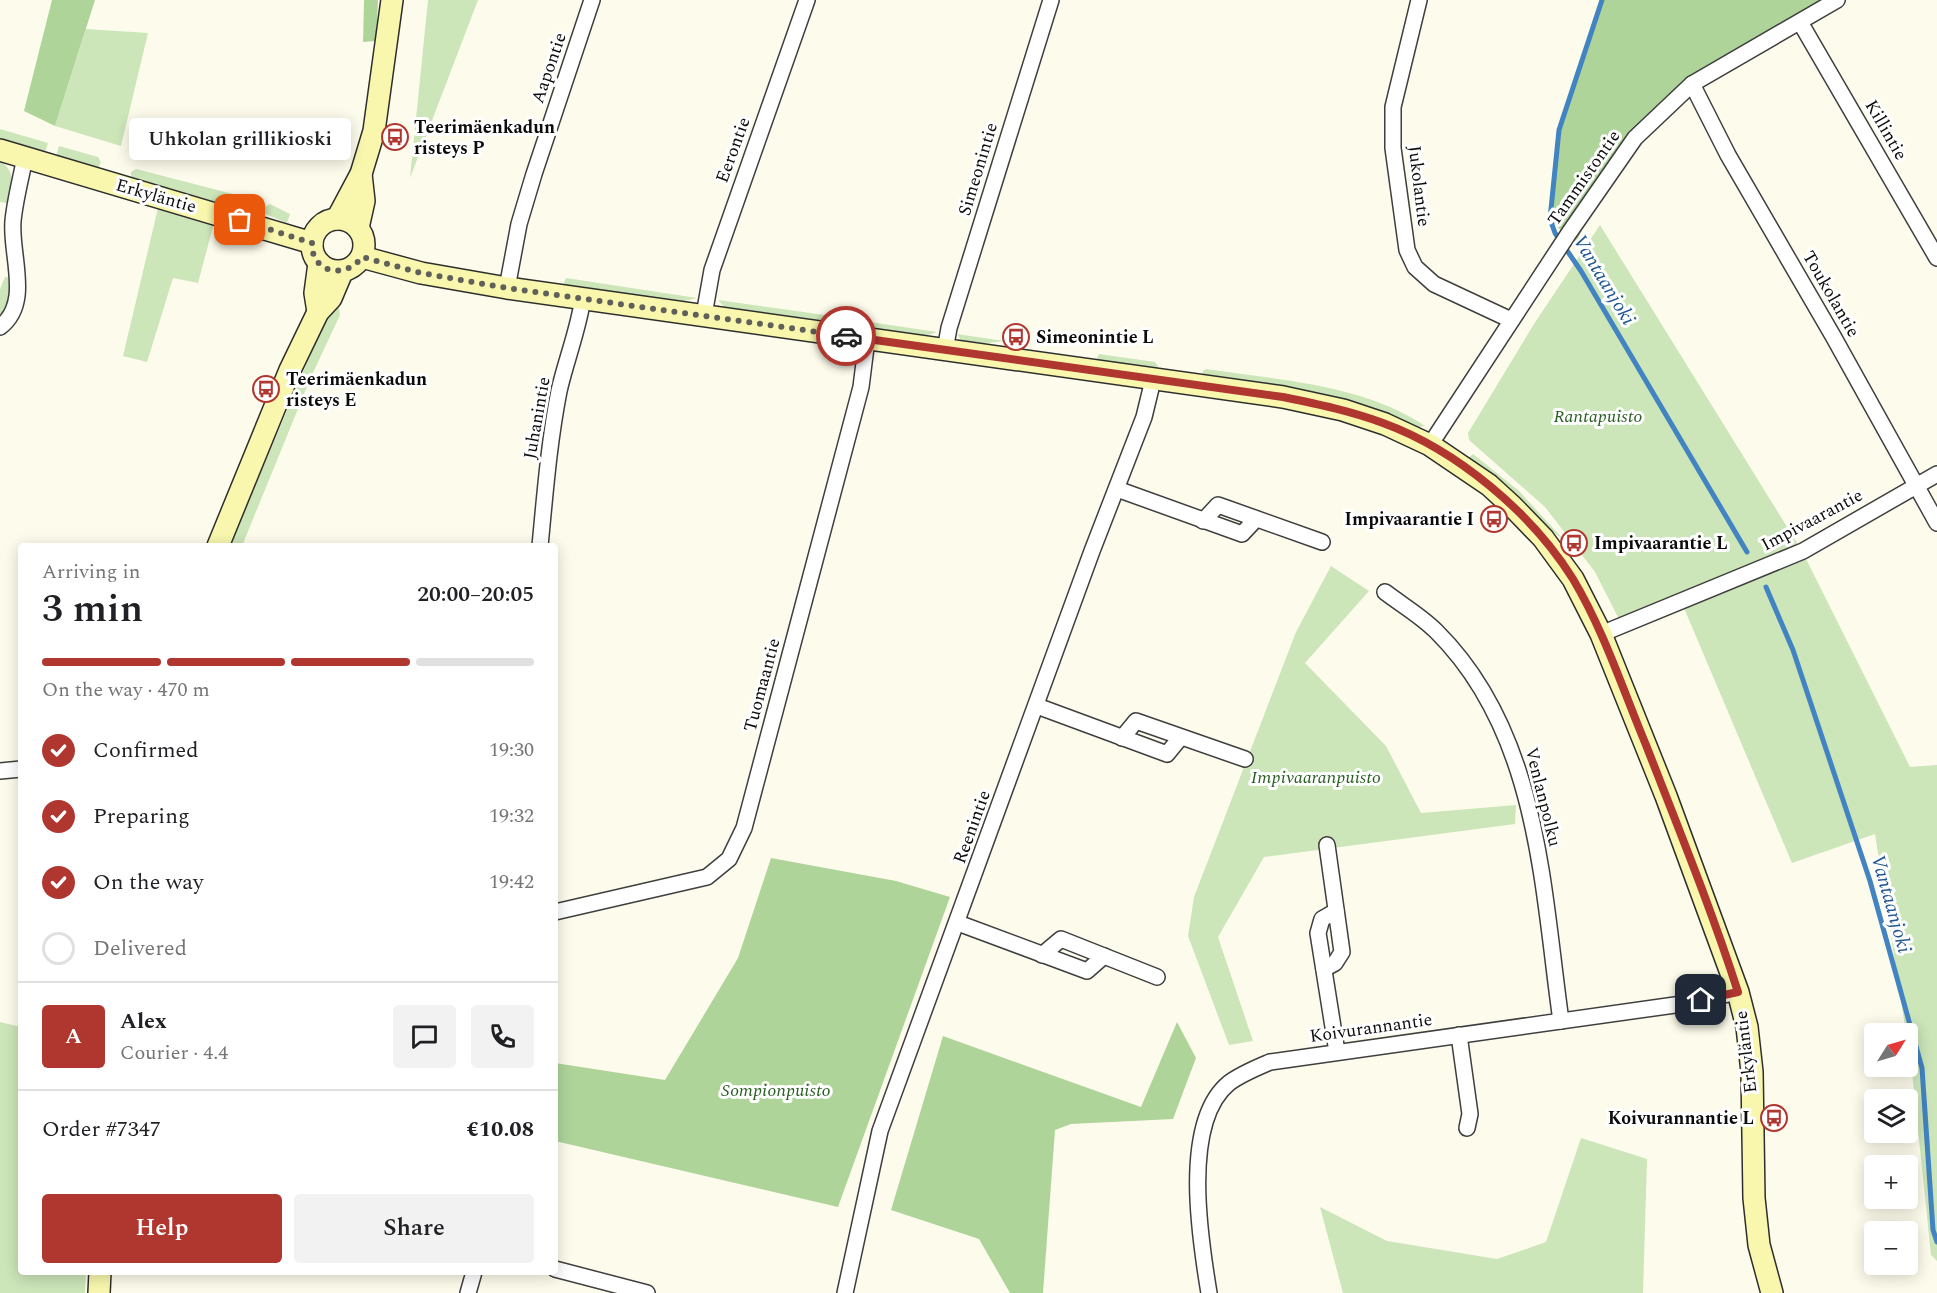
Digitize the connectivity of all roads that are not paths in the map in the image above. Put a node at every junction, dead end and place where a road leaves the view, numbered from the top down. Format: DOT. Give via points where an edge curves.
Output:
graph roads {
  1 [pos="392,0"];
  2 [pos="592,0"];
  3 [pos="807,0"];
  4 [pos="1051,0"];
  5 [pos="1419,0"];
  6 [pos="1837,0"];
  7 [pos="1800,22"];
  8 [pos="1692,84"];
  9 [pos="0,150"];
  10 [pos="25,157"];
  11 [pos="361,174"];
  12 [pos="337,219"];
  13 [pos="358,228"];
  14 [pos="315,253"];
  15 [pos="362,257"];
  16 [pos="1937,258"];
  17 [pos="342,272"];
  18 [pos="507,288"];
  19 [pos="583,298"];
  20 [pos="318,312"];
  21 [pos="704,315"];
  22 [pos="1511,320"];
  23 [pos="0,327"];
  24 [pos="867,339"];
  25 [pos="945,350"];
  26 [pos="1153,380"];
  27 [pos="1430,446"];
  28 [pos="1937,474"];
  29 [pos="1915,486"];
  30 [pos="1117,489"];
  31 [pos="1937,523"];
  32 [pos="1322,542"];
  33 [pos="219,543"];
  34 [pos="540,543"];
  35 [pos="1385,592"];
  36 [pos="1601,634"];
  37 [pos="1037,706"];
  38 [pos="1245,759"];
  39 [pos="18,769"];
  40 [pos="0,771"];
  41 [pos="1327,846"];
  42 [pos="558,911"];
  43 [pos="958,923"];
  44 [pos="1042,955"];
  45 [pos="1104,956"];
  46 [pos="1157,977"];
  47 [pos="1738,992"];
  48 [pos="1562,1021"];
  49 [pos="1460,1035"];
  50 [pos="1337,1052"];
  51 [pos="1467,1128"];
  52 [pos="558,1270"];
  53 [pos="99,1275"];
  54 [pos="473,1275"];
  55 [pos="99,1293"];
  56 [pos="468,1293"];
  57 [pos="647,1293"];
  58 [pos="845,1293"];
  59 [pos="1209,1293"];
  60 [pos="1772,1293"];
  1 -- 11 [label="street" via="374,131"];
  2 -- 18 [label="street, Aapontie" via="525,204"];
  3 -- 21 [label="street, Eerontie" via="711,270"];
  4 -- 25 [label="street, Simeonintie"];
  5 -- 22 [label="street, Jukolantie" via="1393,107 1393,148 1407,250 1414,267 1434,284"];
  6 -- 7 [label="street, Tammistontie"];
  7 -- 8 [label="street, Tammistontie"];
  7 -- 16 [label="street, Killintie"];
  8 -- 22 [label="street, Tammistontie" via="1635,138"];
  8 -- 29 [label="street, Toukolantie"];
  9 -- 10 [label="street, Erkyläntie"];
  10 -- 14 [label="street, Erkyläntie"];
  10 -- 23 [label="street" via="13,223 18,294 14,314"];
  11 -- 12 [label="street"];
  11 -- 13 [label="street" via="364,201"];
  12 -- 13 [label="street"];
  12 -- 14 [label="street" via="316,231"];
  13 -- 15 [label="street" via="365,242"];
  14 -- 17 [label="street" via="325,268"];
  14 -- 20 [label="street"];
  15 -- 17 [label="street"];
  15 -- 18 [label="street, Erkyläntie" via="421,273"];
  17 -- 20 [label="street" via="331,298"];
  18 -- 19 [label="street, Erkyläntie"];
  19 -- 21 [label="street, Erkyläntie"];
  19 -- 34 [label="street, Juhanintie" via="551,439"];
  20 -- 33 [label="street"];
  21 -- 24 [label="street, Erkyläntie"];
  22 -- 27 [label="street, Tammistontie"];
  24 -- 25 [label="street, Erkyläntie"];
  24 -- 42 [label="street, Tuomaantie" via="861,387 736,847 724,865 706,877"];
  25 -- 26 [label="street, Erkyläntie"];
  26 -- 27 [label="street, Erkyläntie" via="1283,397 1342,410 1386,424"];
  26 -- 30 [label="street, Reenintie" via="1144,417"];
  27 -- 36 [label="street, Erkyläntie" via="1489,485 1543,538 1573,579"];
  28 -- 29 [label="street, Impivaarantie"];
  29 -- 31 [label="street, Toukolantie"];
  29 -- 36 [label="street, Impivaarantie" via="1803,551"];
  30 -- 32 [label="street" via="1203,521 1218,505"];
  30 -- 37 [label="street, Reenintie"];
  35 -- 48 [label="street, Venlanpolku" via="1435,629 1462,660 1489,700 1510,745 1535,833"];
  36 -- 47 [label="street, Erkyläntie"];
  37 -- 38 [label="street" via="1122,738 1136,721"];
  37 -- 43 [label="street, Reenintie"];
  39 -- 40 [label="street"];
  41 -- 50 [label="street" via="1336,911 1322,919 1318,933"];
  43 -- 44 [label="street"];
  43 -- 58 [label="street, Reenintie" via="880,1131"];
  44 -- 45 [label="street" via="1087,971"];
  44 -- 45 [label="street" via="1061,939"];
  45 -- 46 [label="street"];
  47 -- 48 [label="street, Koivurannantie"];
  47 -- 60 [label="street, Erkyläntie" via="1752,1072 1754,1198 1759,1245"];
  48 -- 49 [label="street, Koivurannantie"];
  49 -- 50 [label="street, Koivurannantie"];
  49 -- 51 [label="street" via="1470,1114"];
  50 -- 59 [label="street, Koivurannantie" via="1270,1062 1228,1084 1215,1099 1204,1126 1198,1172"];
  52 -- 57 [label="street"];
  53 -- 55 [label="street"];
  54 -- 56 [label="street"];
}
